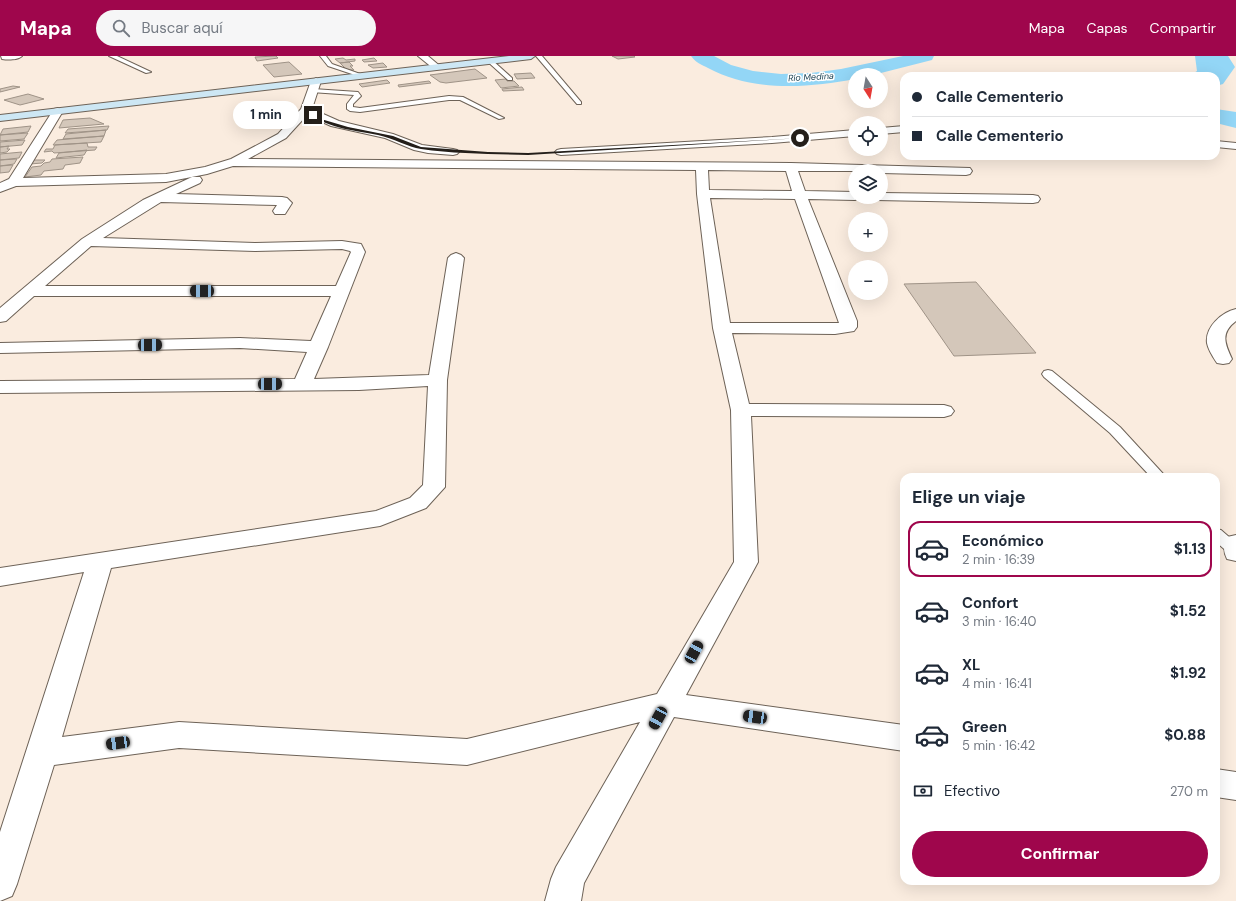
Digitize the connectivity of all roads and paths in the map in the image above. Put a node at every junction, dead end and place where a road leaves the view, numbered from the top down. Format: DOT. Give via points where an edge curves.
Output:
graph roads {
  1 [pos="18,56"];
  2 [pos="112,56"];
  3 [pos="323,56"];
  4 [pos="422,56"];
  5 [pos="531,56"];
  6 [pos="539,56"];
  7 [pos="4,57"];
  8 [pos="490,61"];
  9 [pos="437,67"];
  10 [pos="148,72"];
  11 [pos="363,76"];
  12 [pos="510,79"];
  13 [pos="314,86"];
  14 [pos="579,103"];
  15 [pos="306,110"];
  16 [pos="58,111"];
  17 [pos="0,118"];
  18 [pos="501,118"];
  19 [pos="900,129"];
  20 [pos="888,130"];
  21 [pos="848,134"];
  22 [pos="1220,144"];
  23 [pos="1236,146"];
  24 [pos="466,152"];
  25 [pos="552,152"];
  26 [pos="480,153"];
  27 [pos="529,158"];
  28 [pos="232,162"];
  29 [pos="702,166"];
  30 [pos="791,166"];
  31 [pos="207,170"];
  32 [pos="966,171"];
  33 [pos="14,182"];
  34 [pos="0,188"];
  35 [pos="703,194"];
  36 [pos="800,195"];
  37 [pos="848,196"];
  38 [pos="888,197"];
  39 [pos="159,198"];
  40 [pos="1032,199"];
  41 [pos="280,211"];
  42 [pos="87,242"];
  43 [pos="456,258"];
  44 [pos="30,291"];
  45 [pos="342,291"];
  46 [pos="1236,314"];
  47 [pos="0,317"];
  48 [pos="722,328"];
  49 [pos="319,347"];
  50 [pos="0,348"];
  51 [pos="1223,359"];
  52 [pos="1048,374"];
  53 [pos="438,380"];
  54 [pos="302,384"];
  55 [pos="0,387"];
  56 [pos="741,410"];
  57 [pos="944,411"];
  58 [pos="1155,473"];
  59 [pos="1220,537"];
  60 [pos="1236,549"];
  61 [pos="100,562"];
  62 [pos="0,577"];
  63 [pos="665,704"];
  64 [pos="900,737"];
  65 [pos="42,753"];
  66 [pos="1220,784"];
  67 [pos="1236,786"];
  68 [pos="0,884"];
  69 [pos="563,901"];
  1 -- 7 [label="street"];
  2 -- 10 [label="lane"];
  3 -- 11 [label="lane" via="330,65"];
  4 -- 9 [label="street"];
  5 -- 8 [label="main road"];
  6 -- 14 [label="lane"];
  8 -- 9 [label="main road"];
  8 -- 12 [label="lane"];
  9 -- 11 [label="main road"];
  11 -- 13 [label="main road"];
  13 -- 15 [label="street"];
  13 -- 16 [label="main road"];
  13 -- 18 [label="lane" via="356,93 358,96 350,104 350,109 461,98"];
  15 -- 24 [label="street" via="320,119 347,128 392,137 420,148"];
  15 -- 28 [label="street" via="282,136"];
  16 -- 17 [label="main road"];
  16 -- 33 [label="street"];
  19 -- 20 [label="street"];
  21 -- 25 [label="street"];
  22 -- 23 [label="street"];
  26 -- 27 [label="street"];
  27 -- 28 [label="street"];
  27 -- 29 [label="street"];
  28 -- 31 [label="street"];
  29 -- 30 [label="street"];
  29 -- 35 [label="street"];
  30 -- 32 [label="street"];
  30 -- 36 [label="street"];
  31 -- 33 [label="street" via="166,178"];
  31 -- 39 [label="street" via="205,175"];
  33 -- 34 [label="street"];
  35 -- 36 [label="street"];
  35 -- 48 [label="street"];
  36 -- 37 [label="street"];
  36 -- 48 [label="street" via="848,321 848,327"];
  38 -- 40 [label="street"];
  39 -- 41 [label="street" via="282,201 285,203"];
  39 -- 42 [label="street"];
  42 -- 44 [label="street"];
  42 -- 45 [label="street" via="356,247 358,252"];
  43 -- 53 [label="street"];
  44 -- 45 [label="street"];
  44 -- 47 [label="street"];
  45 -- 49 [label="street"];
  46 -- 51 [label="street" via="1230,316 1219,328 1216,342"];
  48 -- 56 [label="street"];
  49 -- 50 [label="street" via="240,343"];
  49 -- 54 [label="street"];
  52 -- 58 [label="lane" via="1114,430"];
  53 -- 54 [label="street"];
  53 -- 61 [label="street" via="434,487 418,503 380,518"];
  54 -- 55 [label="street"];
  56 -- 57 [label="street"];
  56 -- 63 [label="street" via="746,562"];
  59 -- 60 [label="lane"];
  61 -- 62 [label="street"];
  61 -- 65 [label="street"];
  63 -- 64 [label="street"];
  63 -- 65 [label="street" via="467,752 179,735"];
  63 -- 69 [label="street" via="568,879"];
  65 -- 68 [label="street"];
  66 -- 67 [label="street"];
}
